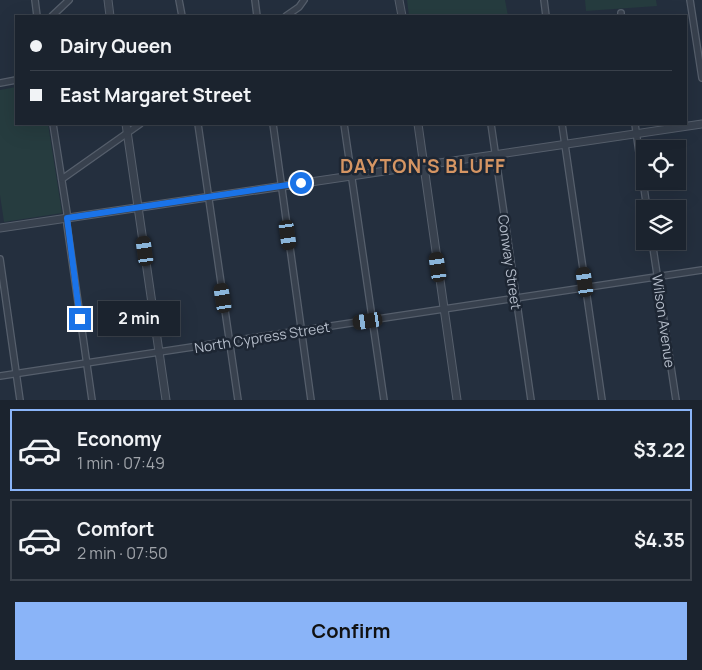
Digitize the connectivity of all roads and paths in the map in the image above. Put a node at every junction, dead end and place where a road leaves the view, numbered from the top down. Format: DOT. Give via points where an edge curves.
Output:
graph roads {
  1 [pos="35,0"];
  2 [pos="69,0"];
  3 [pos="108,0"];
  4 [pos="179,0"];
  5 [pos="255,0"];
  6 [pos="304,0"];
  7 [pos="400,0"];
  8 [pos="544,0"];
  9 [pos="690,0"];
  10 [pos="37,15"];
  11 [pos="53,15"];
  12 [pos="110,15"];
  13 [pos="182,15"];
  14 [pos="257,15"];
  15 [pos="287,15"];
  16 [pos="402,15"];
  17 [pos="546,15"];
  18 [pos="702,78"];
  19 [pos="15,80"];
  20 [pos="0,83"];
  21 [pos="702,124"];
  22 [pos="53,125"];
  23 [pos="126,125"];
  24 [pos="139,125"];
  25 [pos="198,125"];
  26 [pos="273,125"];
  27 [pos="344,125"];
  28 [pos="418,125"];
  29 [pos="490,125"];
  30 [pos="562,125"];
  31 [pos="635,125"];
  32 [pos="128,133"];
  33 [pos="636,134"];
  34 [pos="565,144"];
  35 [pos="495,155"];
  36 [pos="424,165"];
  37 [pos="352,176"];
  38 [pos="62,179"];
  39 [pos="281,186"];
  40 [pos="208,197"];
  41 [pos="646,200"];
  42 [pos="139,207"];
  43 [pos="67,218"];
  44 [pos="0,228"];
  45 [pos="653,250"];
  46 [pos="0,259"];
  47 [pos="702,270"];
  48 [pos="657,277"];
  49 [pos="586,287"];
  50 [pos="515,299"];
  51 [pos="444,309"];
  52 [pos="372,320"];
  53 [pos="302,330"];
  54 [pos="230,342"];
  55 [pos="160,352"];
  56 [pos="87,362"];
  57 [pos="16,373"];
  58 [pos="0,376"];
  59 [pos="20,400"];
  60 [pos="92,400"];
  61 [pos="166,400"];
  62 [pos="238,400"];
  63 [pos="311,400"];
  64 [pos="384,400"];
  65 [pos="457,400"];
  66 [pos="530,400"];
  67 [pos="602,400"];
  68 [pos="676,400"];
  1 -- 10 [label="street"];
  2 -- 11 [label="street"];
  3 -- 12 [label="street"];
  4 -- 13 [label="street"];
  5 -- 14 [label="street"];
  6 -- 15 [label="street"];
  7 -- 16 [label="street"];
  8 -- 17 [label="street"];
  9 -- 18 [label="street"];
  19 -- 20 [label="street"];
  21 -- 33 [label="street"];
  22 -- 38 [label="street"];
  23 -- 32 [label="street"];
  24 -- 32 [label="street"];
  25 -- 40 [label="street"];
  26 -- 39 [label="street"];
  27 -- 37 [label="street"];
  28 -- 36 [label="street"];
  29 -- 35 [label="street, Conway Street"];
  30 -- 34 [label="street"];
  31 -- 33 [label="street"];
  32 -- 38 [label="street"];
  32 -- 42 [label="street"];
  33 -- 34 [label="street"];
  33 -- 41 [label="street"];
  34 -- 35 [label="street"];
  34 -- 49 [label="street"];
  35 -- 36 [label="street"];
  35 -- 50 [label="street, Conway Street"];
  36 -- 37 [label="street"];
  36 -- 51 [label="street"];
  37 -- 39 [label="street"];
  37 -- 52 [label="street"];
  38 -- 43 [label="street"];
  39 -- 40 [label="street"];
  39 -- 53 [label="street"];
  40 -- 42 [label="street"];
  40 -- 54 [label="street"];
  42 -- 43 [label="street"];
  42 -- 55 [label="street"];
  43 -- 44 [label="street"];
  43 -- 56 [label="street"];
  45 -- 48 [label="street, Wilson Avenue"];
  46 -- 57 [label="street"];
  47 -- 48 [label="street, North Cypress Street"];
  48 -- 49 [label="street, North Cypress Street"];
  48 -- 68 [label="street, Wilson Avenue"];
  49 -- 50 [label="street, North Cypress Street"];
  49 -- 67 [label="street"];
  50 -- 51 [label="street, North Cypress Street"];
  50 -- 66 [label="street, Conway Street"];
  51 -- 52 [label="street, North Cypress Street"];
  51 -- 65 [label="street"];
  52 -- 53 [label="street, North Cypress Street"];
  52 -- 64 [label="street"];
  53 -- 54 [label="street, North Cypress Street"];
  53 -- 63 [label="street"];
  54 -- 55 [label="street, North Cypress Street"];
  54 -- 62 [label="street"];
  55 -- 56 [label="street, North Cypress Street"];
  55 -- 61 [label="street"];
  56 -- 57 [label="street, North Cypress Street"];
  56 -- 60 [label="street"];
  57 -- 58 [label="street, North Cypress Street"];
  57 -- 59 [label="street"];
}
